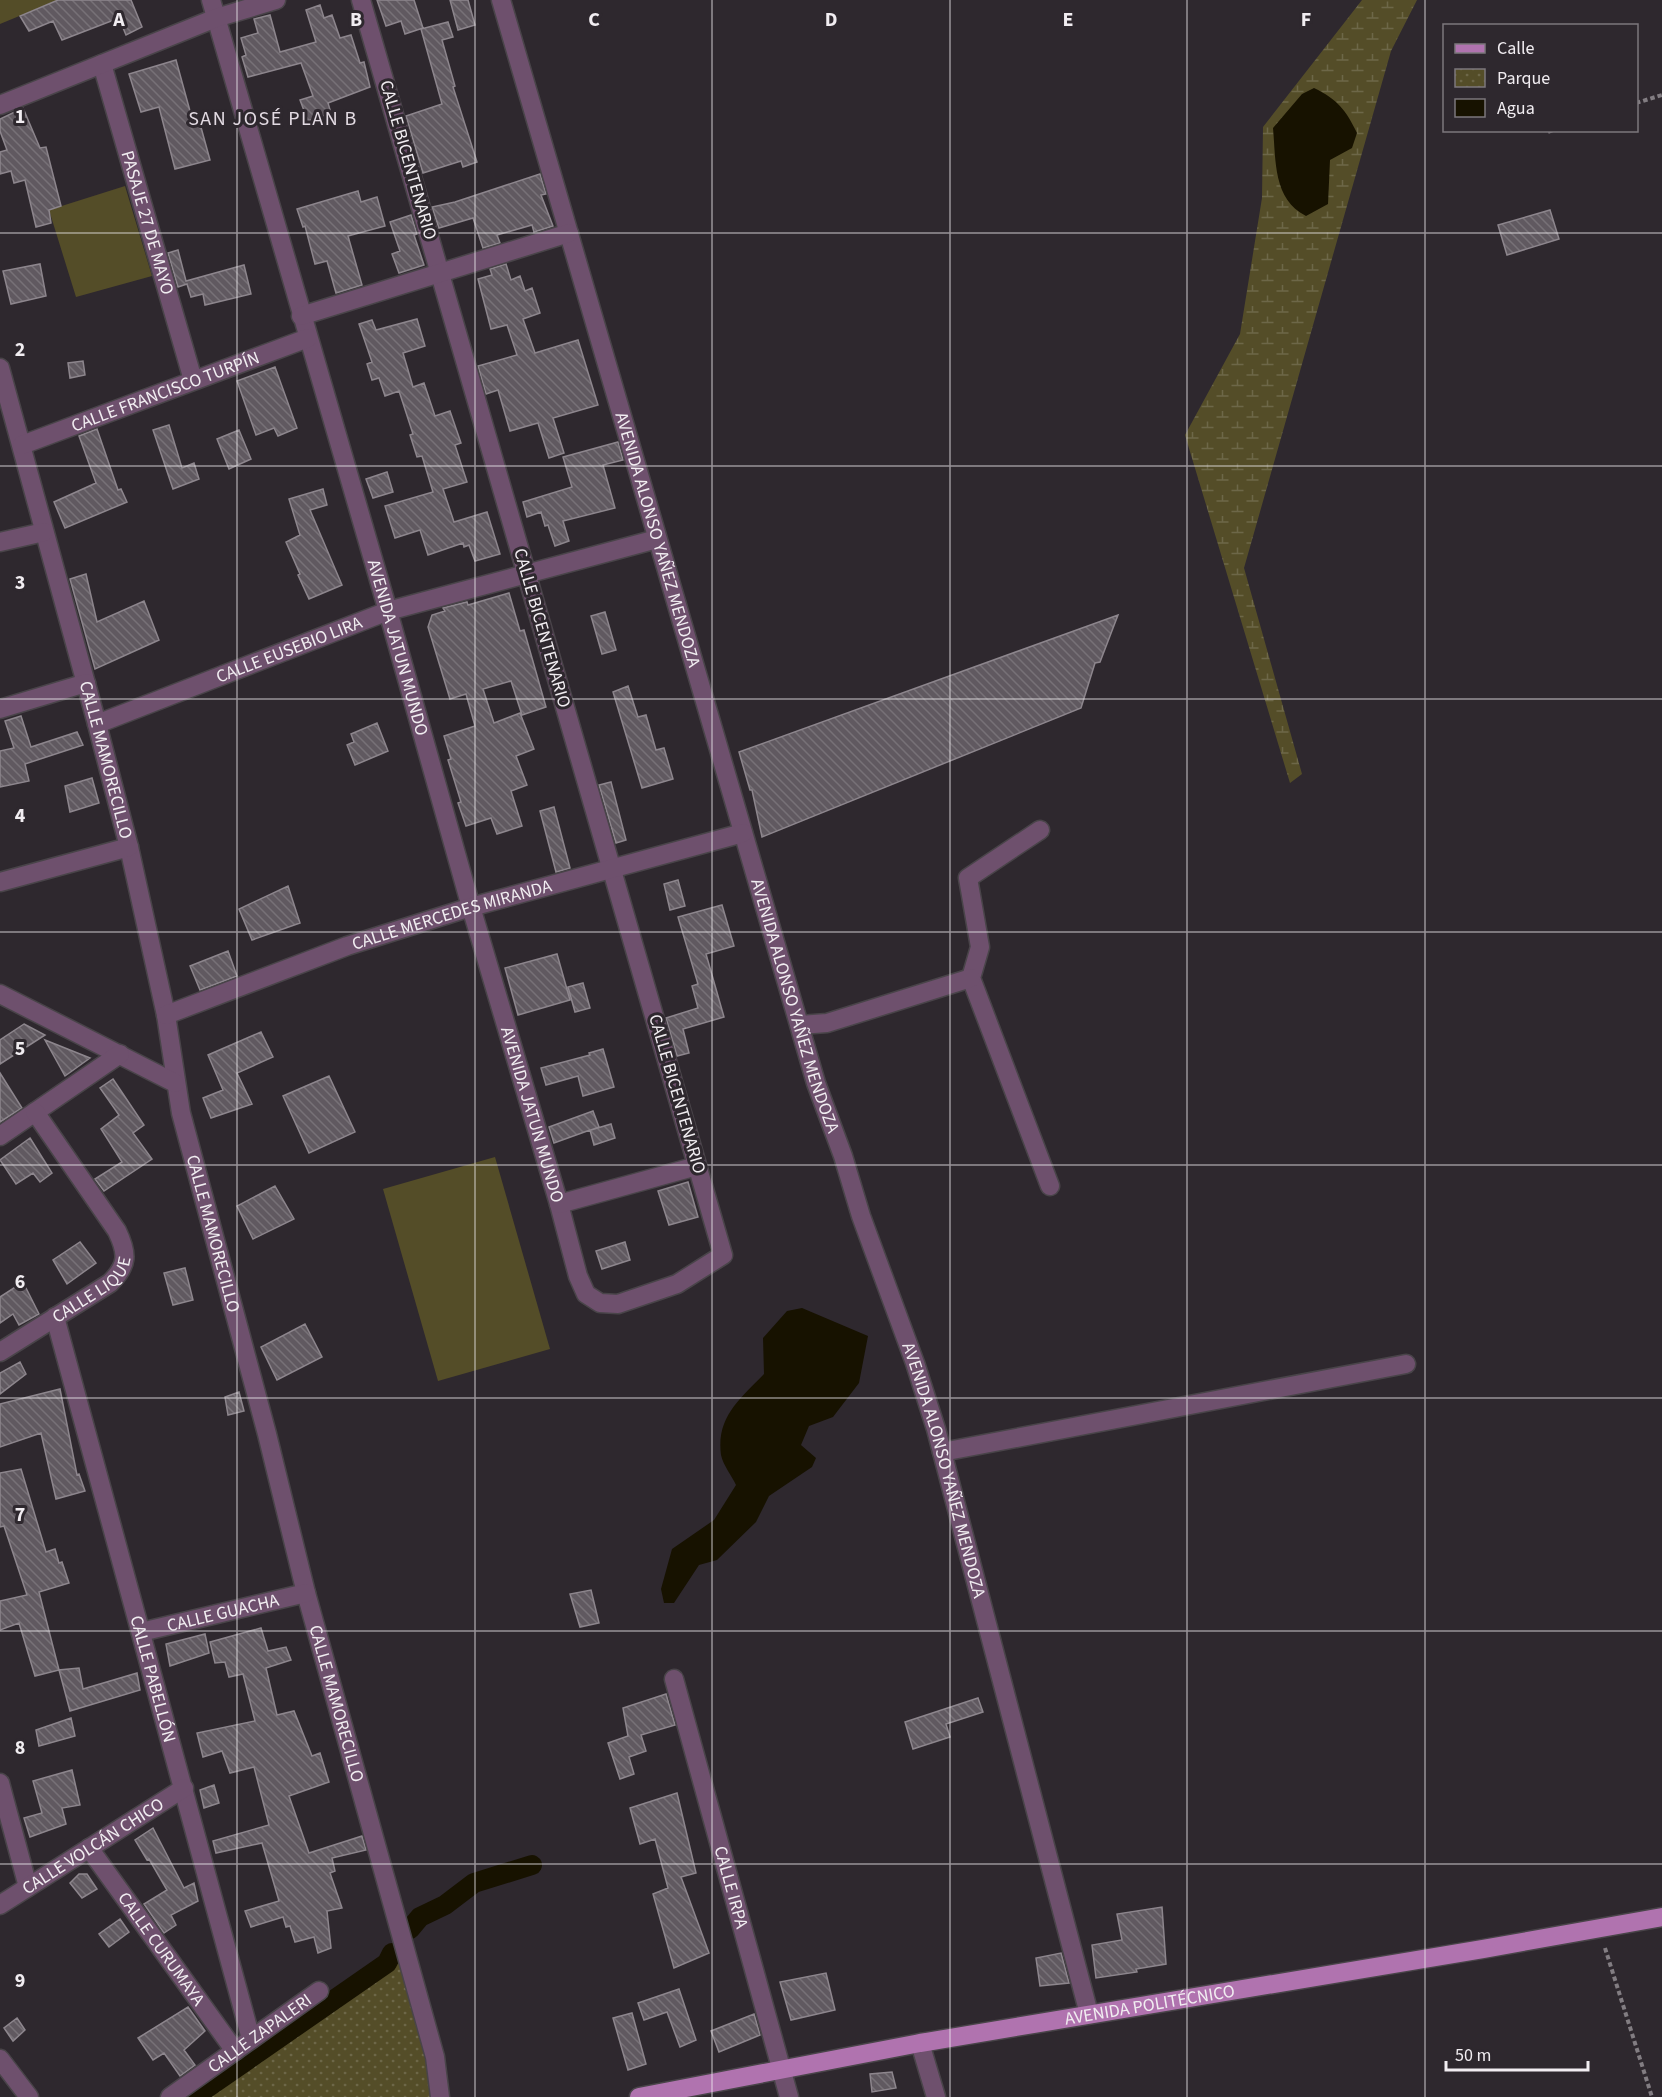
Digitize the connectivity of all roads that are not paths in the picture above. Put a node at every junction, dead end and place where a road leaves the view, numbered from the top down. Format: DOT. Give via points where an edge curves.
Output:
graph roads {
  1 [pos="210,0"];
  2 [pos="276,0"];
  3 [pos="361,0"];
  4 [pos="501,0"];
  5 [pos="216,18"];
  6 [pos="102,64"];
  7 [pos="0,105"];
  8 [pos="569,233"];
  9 [pos="440,272"];
  10 [pos="301,316"];
  11 [pos="308,338"];
  12 [pos="0,368"];
  13 [pos="193,380"];
  14 [pos="22,445"];
  15 [pos="44,532"];
  16 [pos="657,539"];
  17 [pos="0,542"];
  18 [pos="526,574"];
  19 [pos="388,610"];
  20 [pos="86,683"];
  21 [pos="0,709"];
  22 [pos="98,724"];
  23 [pos="1040,830"];
  24 [pos="743,833"];
  25 [pos="129,847"];
  26 [pos="612,868"];
  27 [pos="0,882"];
  28 [pos="471,907"];
  29 [pos="972,978"];
  30 [pos="0,994"];
  31 [pos="166,1015"];
  32 [pos="800,1025"];
  33 [pos="120,1054"];
  34 [pos="176,1083"];
  35 [pos="35,1112"];
  36 [pos="0,1136"];
  37 [pos="697,1166"];
  38 [pos="1050,1186"];
  39 [pos="559,1204"];
  40 [pos="586,1294"];
  41 [pos="55,1317"];
  42 [pos="0,1352"];
  43 [pos="1406,1364"];
  44 [pos="942,1452"];
  45 [pos="306,1593"];
  46 [pos="141,1632"];
  47 [pos="674,1679"];
  48 [pos="0,1783"];
  49 [pos="184,1788"];
  50 [pos="89,1848"];
  51 [pos="28,1887"];
  52 [pos="0,1905"];
  53 [pos="1662,1917"];
  54 [pos="319,1991"];
  55 [pos="1089,2014"];
  56 [pos="251,2039"];
  57 [pos="920,2043"];
  58 [pos="235,2050"];
  59 [pos="0,2059"];
  60 [pos="781,2071"];
  61 [pos="650,2096"];
  62 [pos="29,2097"];
  63 [pos="170,2097"];
  64 [pos="440,2097"];
  65 [pos="789,2097"];
  66 [pos="936,2097"];
  1 -- 5 [label="street, AVENIDA JATUN MUNDO"];
  2 -- 5 [label="street"];
  3 -- 9 [label="street, CALLE BICENTENARIO"];
  4 -- 8 [label="street, AVENIDA ALONSO YAÑEZ MENDOZA"];
  5 -- 6 [label="street"];
  5 -- 10 [label="street, AVENIDA JATUN MUNDO"];
  6 -- 7 [label="street"];
  6 -- 13 [label="street, PASAJE 27 DE MAYO"];
  8 -- 9 [label="street"];
  8 -- 16 [label="street, AVENIDA ALONSO YAÑEZ MENDOZA"];
  9 -- 10 [label="street"];
  9 -- 18 [label="street, CALLE BICENTENARIO"];
  10 -- 11 [label="street, AVENIDA JATUN MUNDO"];
  11 -- 13 [label="street, CALLE FRANCISCO TURPÍN"];
  11 -- 19 [label="street, AVENIDA JATUN MUNDO"];
  12 -- 14 [label="street, CALLE MAMORECILLO"];
  13 -- 14 [label="street, CALLE FRANCISCO TURPÍN"];
  14 -- 15 [label="street, CALLE MAMORECILLO"];
  15 -- 17 [label="street"];
  15 -- 20 [label="street, CALLE MAMORECILLO"];
  16 -- 18 [label="street, CALLE EUSEBIO LIRA"];
  16 -- 24 [label="street, AVENIDA ALONSO YAÑEZ MENDOZA"];
  18 -- 19 [label="street, CALLE EUSEBIO LIRA"];
  18 -- 26 [label="street, CALLE BICENTENARIO"];
  19 -- 22 [label="street, CALLE EUSEBIO LIRA"];
  19 -- 28 [label="street, AVENIDA JATUN MUNDO"];
  20 -- 21 [label="street"];
  20 -- 22 [label="street, CALLE MAMORECILLO"];
  22 -- 25 [label="street, CALLE MAMORECILLO"];
  23 -- 29 [label="street" via="968,878 980,946"];
  24 -- 26 [label="street, CALLE MERCEDES MIRANDA"];
  24 -- 32 [label="street, AVENIDA ALONSO YAÑEZ MENDOZA"];
  25 -- 27 [label="street"];
  25 -- 31 [label="street, CALLE MAMORECILLO"];
  26 -- 28 [label="street, CALLE MERCEDES MIRANDA"];
  26 -- 37 [label="street, CALLE BICENTENARIO"];
  28 -- 31 [label="street, CALLE MERCEDES MIRANDA" via="347,946"];
  28 -- 39 [label="street, AVENIDA JATUN MUNDO"];
  29 -- 32 [label="street" via="827,1023"];
  29 -- 38 [label="street"];
  30 -- 33 [label="street"];
  31 -- 34 [label="street, CALLE MAMORECILLO"];
  32 -- 44 [label="street, AVENIDA ALONSO YAÑEZ MENDOZA" via="816,1083"];
  33 -- 34 [label="street"];
  33 -- 35 [label="street"];
  34 -- 45 [label="street, CALLE MAMORECILLO"];
  35 -- 36 [label="street"];
  35 -- 41 [label="street, CALLE LIQUE" via="124,1245 125,1259 110,1283"];
  37 -- 39 [label="street"];
  37 -- 40 [label="street, CALLE BICENTENARIO" via="723,1255 677,1284 637,1299 600,1303"];
  39 -- 40 [label="street, AVENIDA JATUN MUNDO"];
  41 -- 42 [label="street, CALLE LIQUE"];
  41 -- 46 [label="street, CALLE PABELLÓN"];
  43 -- 44 [label="street"];
  44 -- 55 [label="street, AVENIDA ALONSO YAÑEZ MENDOZA"];
  45 -- 46 [label="street, CALLE GUACHA"];
  45 -- 64 [label="street, CALLE MAMORECILLO" via="435,2056"];
  46 -- 49 [label="street, CALLE PABELLÓN"];
  47 -- 60 [label="street, CALLE IRPA"];
  48 -- 51 [label="street"];
  49 -- 50 [label="street, CALLE VOLCÁN CHICO"];
  49 -- 56 [label="street, CALLE PABELLÓN"];
  50 -- 51 [label="street, CALLE VOLCÁN CHICO"];
  50 -- 58 [label="street, CALLE CURUMAYA"];
  51 -- 52 [label="street, CALLE VOLCÁN CHICO"];
  53 -- 55 [label="main road, AVENIDA POLITÉCNICO"];
  54 -- 56 [label="street, CALLE ZAPALERI"];
  55 -- 57 [label="main road, AVENIDA POLITÉCNICO"];
  56 -- 58 [label="street, CALLE ZAPALERI"];
  57 -- 60 [label="main road, AVENIDA POLITÉCNICO"];
  57 -- 66 [label="street"];
  58 -- 63 [label="street, CALLE ZAPALERI"];
  59 -- 62 [label="street"];
  60 -- 61 [label="main road, AVENIDA POLITÉCNICO"];
  60 -- 65 [label="street, CALLE IRPA"];
}
